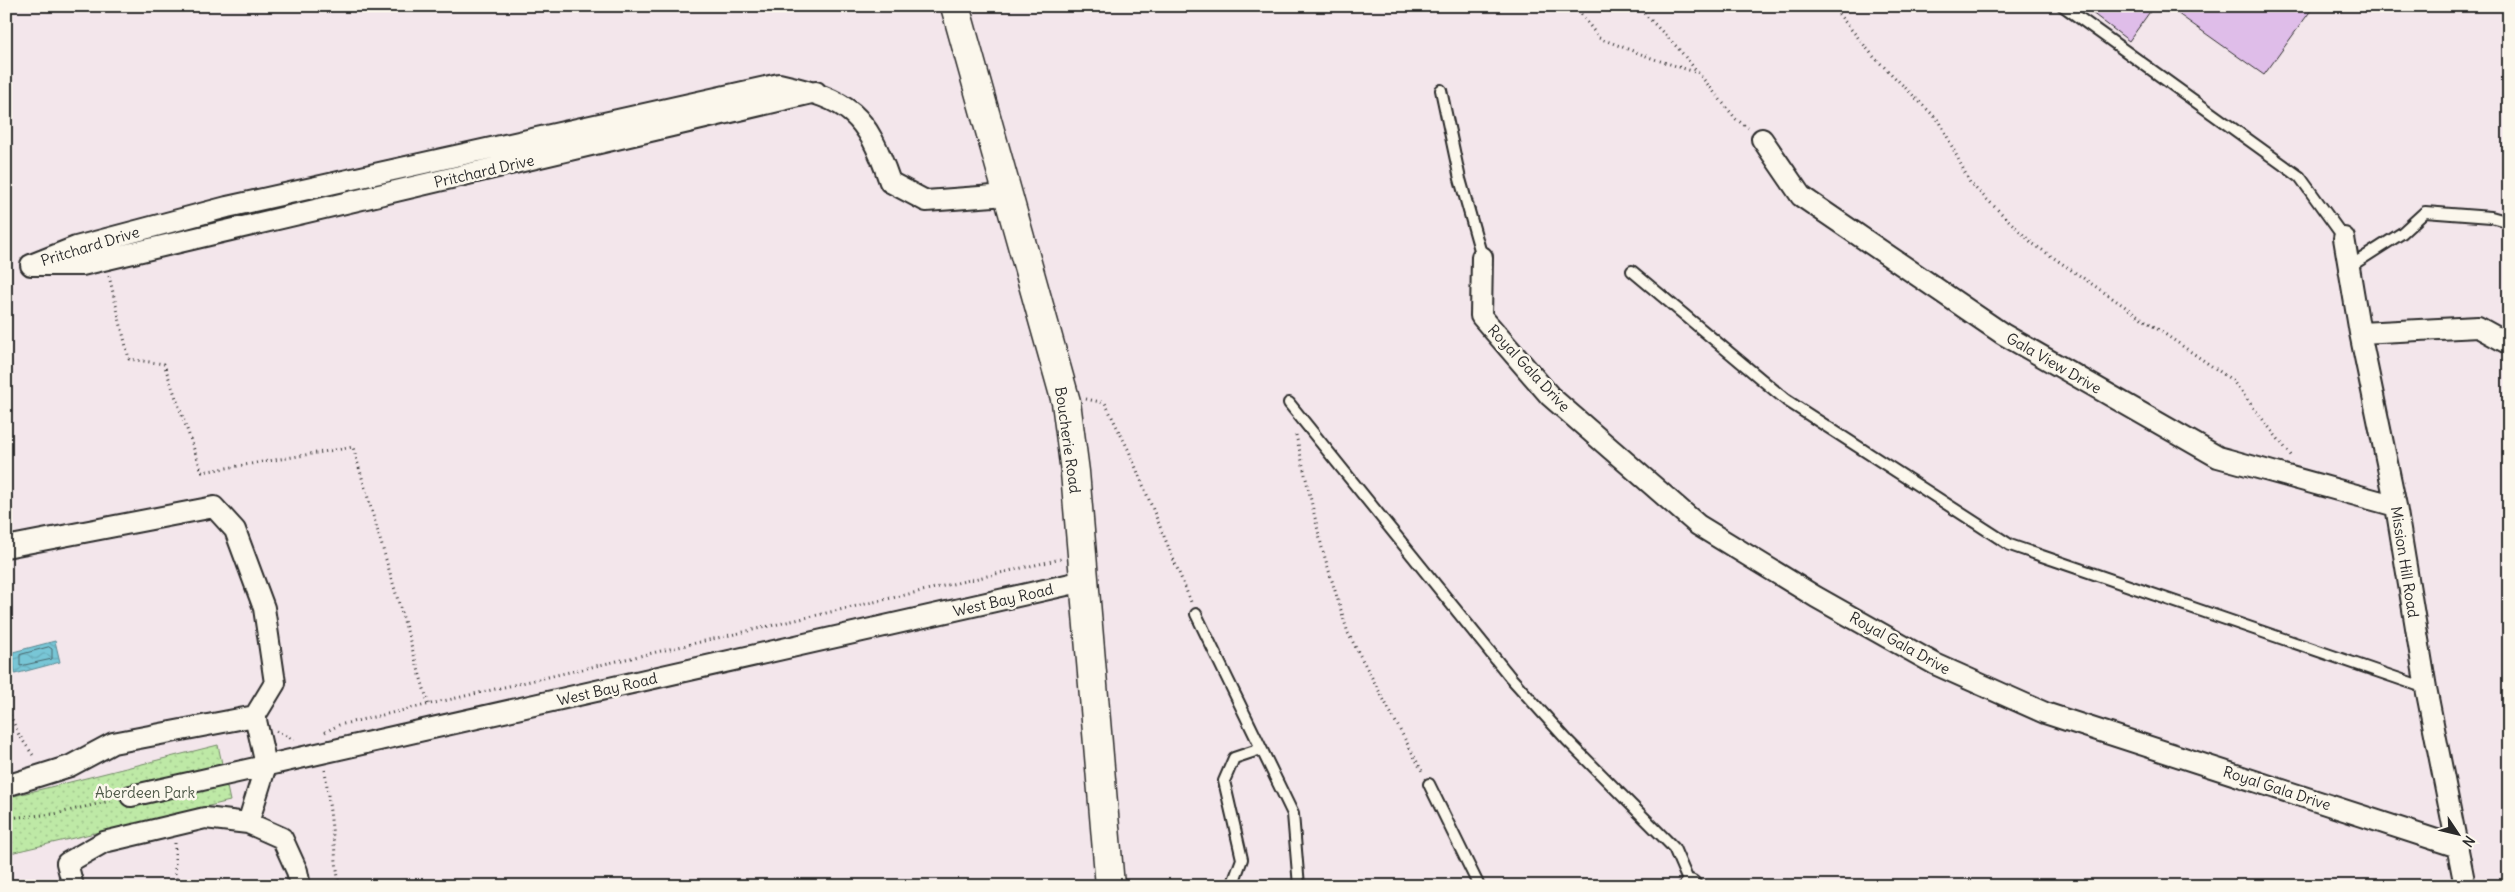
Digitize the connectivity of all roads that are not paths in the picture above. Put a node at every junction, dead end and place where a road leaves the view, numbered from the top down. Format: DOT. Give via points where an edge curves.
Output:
graph roads {
  1 [pos="955,6"];
  2 [pos="2063,6"];
  3 [pos="1441,90"];
  4 [pos="816,92"];
  5 [pos="1762,139"];
  6 [pos="1007,195"];
  7 [pos="2509,222"];
  8 [pos="2344,238"];
  9 [pos="1482,257"];
  10 [pos="2349,268"];
  11 [pos="1632,271"];
  12 [pos="2360,333"];
  13 [pos="2509,344"];
  14 [pos="1289,403"];
  15 [pos="2396,506"];
  16 [pos="6,547"];
  17 [pos="1084,581"];
  18 [pos="1196,614"];
  19 [pos="2426,688"];
  20 [pos="256,724"];
  21 [pos="1261,749"];
  22 [pos="266,764"];
  23 [pos="1429,784"];
  24 [pos="6,786"];
  25 [pos="131,796"];
  26 [pos="248,823"];
  27 [pos="2458,847"];
  28 [pos="73,886"];
  29 [pos="300,886"];
  30 [pos="1110,886"];
  31 [pos="1232,886"];
  32 [pos="1299,886"];
  33 [pos="1479,886"];
  34 [pos="1690,886"];
  35 [pos="2465,886"];
  1 -- 6 [label="main road, Boucherie Road"];
  2 -- 8 [label="lane" via="2300,177"];
  3 -- 9 [label="lane" via="1460,179"];
  4 -- 4 [label="street, Pritchard Drive" via="779,84 769,86 227,207 76,247 31,265 82,265"];
  4 -- 6 [label="street, Pritchard Drive" via="853,111 876,143 890,182 926,200"];
  5 -- 15 [label="street, Gala View Drive" via="1801,196 2003,334 2218,457"];
  6 -- 17 [label="main road, Boucherie Road" via="1066,402"];
  7 -- 10 [label="lane" via="2491,217 2425,212 2402,233"];
  8 -- 10 [label="street, Mission Hill Road"];
  9 -- 27 [label="street, Royal Gala Drive" via="1481,316 1550,396 1698,525 1816,597 1935,664 2045,712"];
  10 -- 12 [label="street, Mission Hill Road"];
  11 -- 19 [label="lane" via="1786,400 2010,544"];
  12 -- 13 [label="street" via="2478,327"];
  12 -- 15 [label="street, Mission Hill Road"];
  14 -- 34 [label="lane" via="1511,678 1674,848"];
  15 -- 19 [label="street, Mission Hill Road"];
  16 -- 20 [label="street" via="214,507 235,530 264,608 276,683"];
  17 -- 22 [label="street, West Bay Road"];
  17 -- 30 [label="main road, Boucherie Road"];
  18 -- 21 [label="lane"];
  19 -- 27 [label="street, Mission Hill Road"];
  20 -- 22 [label="street"];
  20 -- 24 [label="street" via="113,743 70,766"];
  21 -- 31 [label="lane" via="1234,758 1224,781 1242,859"];
  21 -- 32 [label="lane" via="1292,814"];
  22 -- 25 [label="street, West Bay Road"];
  22 -- 26 [label="street"];
  23 -- 33 [label="lane"];
  26 -- 28 [label="street" via="205,818 104,842 67,863"];
  26 -- 29 [label="street" via="282,838"];
  27 -- 35 [label="street, Mission Hill Road"];
}
